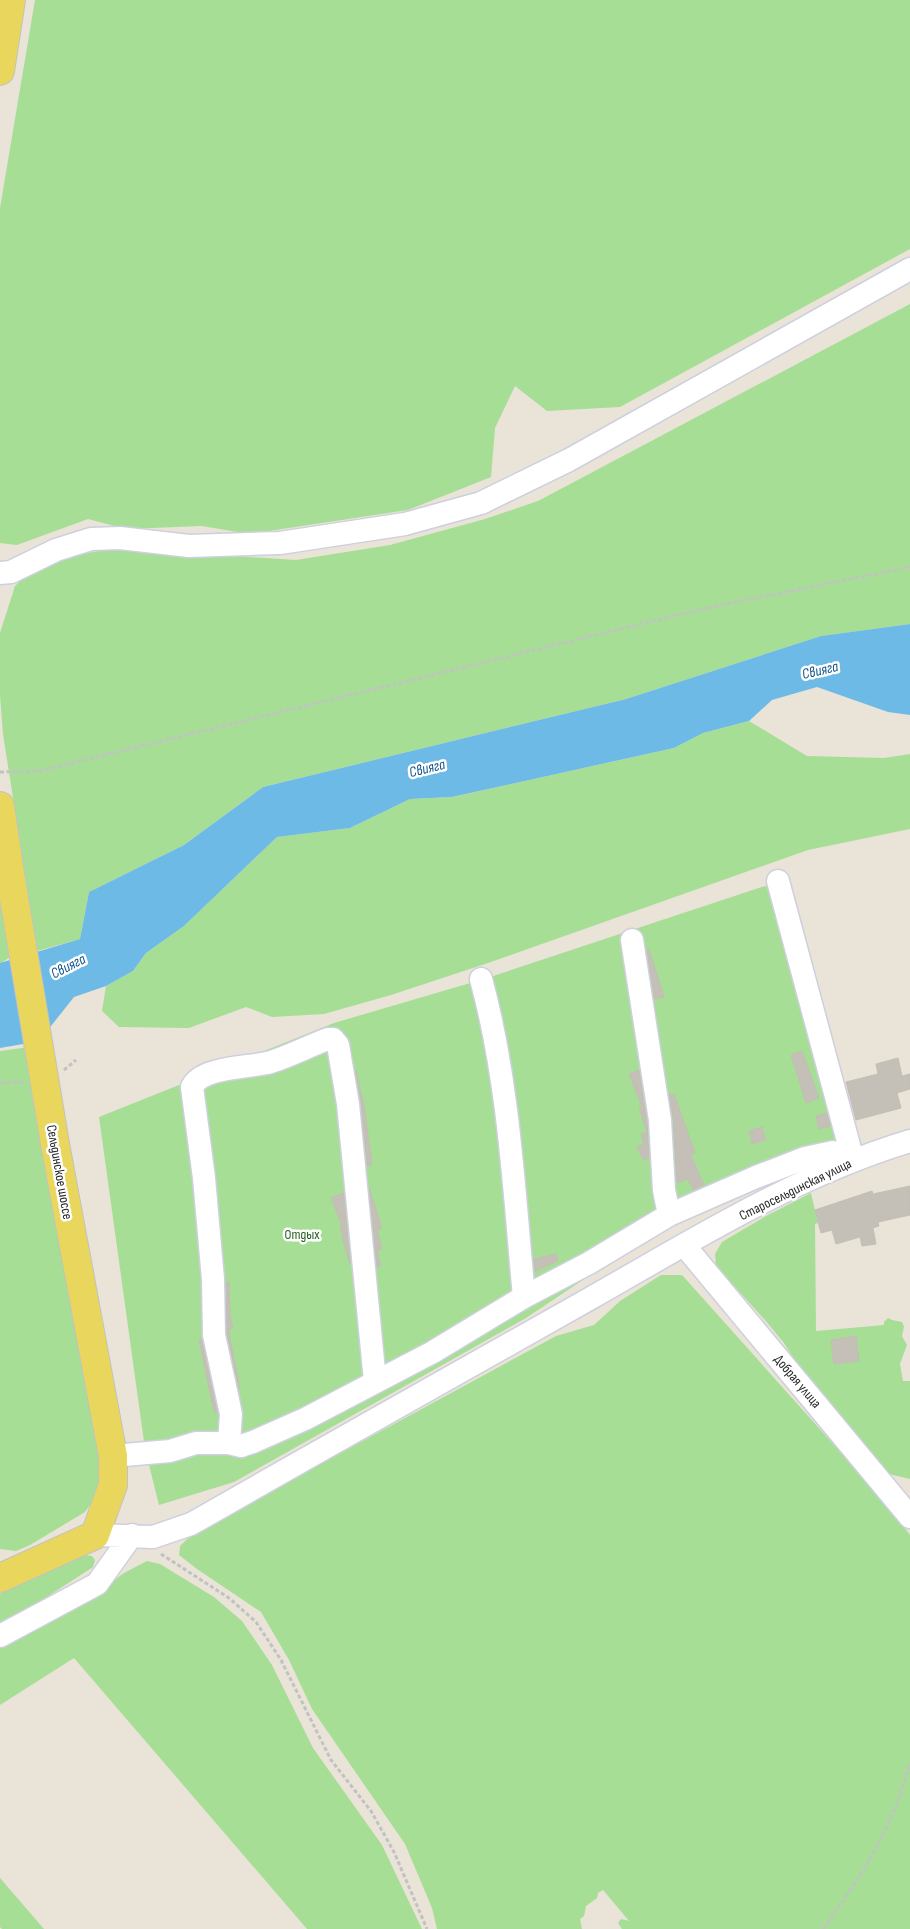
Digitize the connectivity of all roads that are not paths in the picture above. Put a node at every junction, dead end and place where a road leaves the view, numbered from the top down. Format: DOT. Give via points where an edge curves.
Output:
graph roads {
  1 [pos="11,0"];
  2 [pos="0,71"];
  3 [pos="910,269"];
  4 [pos="0,574"];
  5 [pos="0,806"];
  6 [pos="778,881"];
  7 [pos="632,940"];
  8 [pos="481,979"];
  9 [pos="910,1141"];
  10 [pos="849,1162"];
  11 [pos="669,1216"];
  12 [pos="684,1245"];
  13 [pos="524,1297"];
  14 [pos="375,1381"];
  15 [pos="228,1443"];
  16 [pos="113,1456"];
  17 [pos="886,1486"];
  18 [pos="910,1488"];
  19 [pos="910,1517"];
  20 [pos="95,1535"];
  21 [pos="132,1535"];
  22 [pos="0,1578"];
  23 [pos="0,1636"];
  1 -- 2 [label="main road"];
  3 -- 4 [label="street" via="569,460 481,503 406,524 280,543 189,546 120,538 91,539"];
  5 -- 16 [label="main road, Сельдинское шоссе, bridge" via="55,1144"];
  6 -- 10 [label="street"];
  7 -- 11 [label="street" via="660,1120 664,1190"];
  8 -- 13 [label="street" via="491,1016 507,1122"];
  9 -- 10 [label="street, Старосельдинская улица"];
  10 -- 11 [label="street" via="833,1152 805,1158"];
  10 -- 12 [label="street, Старосельдинская улица" via="791,1188"];
  11 -- 13 [label="street"];
  12 -- 17 [label="street, Добрая улица"];
  12 -- 21 [label="street, Старосельдинская улица" via="191,1524 153,1537"];
  13 -- 14 [label="street" via="433,1352"];
  14 -- 15 [label="street" via="305,1419 253,1442 241,1446"];
  14 -- 15 [label="street" via="348,1104 338,1045 333,1039 328,1039 270,1062 201,1077 192,1087 213,1279 214,1334 230,1414"];
  15 -- 16 [label="street" via="196,1443 170,1451"];
  16 -- 20 [label="main road, Сельдинское шоссе" via="113,1485"];
  17 -- 18 [label="street"];
  17 -- 19 [label="street, Добрая улица"];
  20 -- 21 [label="street, Старосельдинская улица"];
  20 -- 22 [label="main road"];
  21 -- 23 [label="street" via="97,1584"];
}
